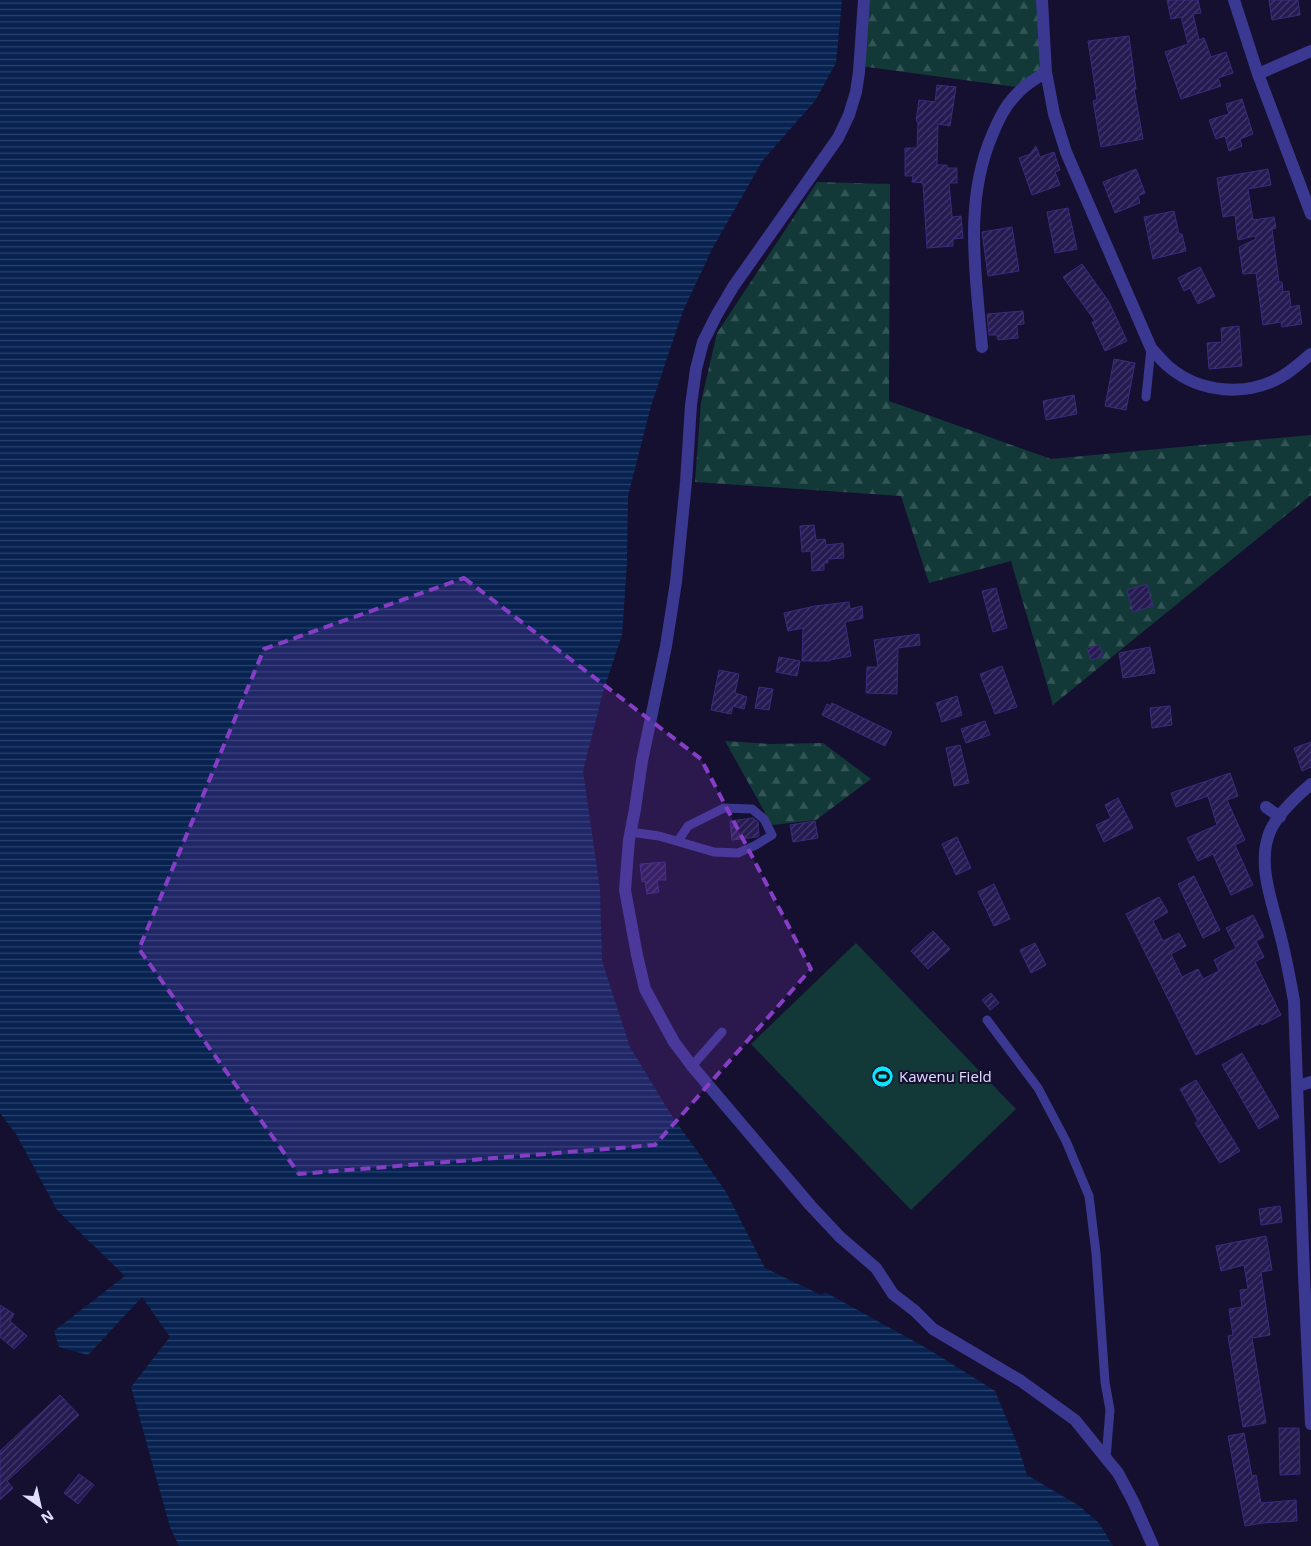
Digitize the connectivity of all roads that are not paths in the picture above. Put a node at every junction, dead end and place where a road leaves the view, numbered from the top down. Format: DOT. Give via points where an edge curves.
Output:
graph roads {
  1 [pos="864,0"];
  2 [pos="1042,0"];
  3 [pos="1234,0"];
  4 [pos="1311,51"];
  5 [pos="1046,72"];
  6 [pos="1258,74"];
  7 [pos="1311,214"];
  8 [pos="982,347"];
  9 [pos="1151,348"];
  10 [pos="1311,354"];
  11 [pos="1146,397"];
  12 [pos="1311,784"];
  13 [pos="1266,807"];
  14 [pos="1280,817"];
  15 [pos="630,832"];
  16 [pos="678,841"];
  17 [pos="987,1020"];
  18 [pos="722,1032"];
  19 [pos="692,1066"];
  20 [pos="1311,1082"];
  21 [pos="1298,1086"];
  22 [pos="1311,1424"];
  23 [pos="1106,1458"];
  24 [pos="1153,1546"];
  1 -- 15 [label="street" via="856,92 838,138 733,287 703,342 691,405 676,582"];
  2 -- 5 [label="street"];
  3 -- 6 [label="street"];
  4 -- 6 [label="street"];
  5 -- 8 [label="street" via="1026,85 1006,107 981,166 973,244"];
  5 -- 9 [label="street" via="1066,152"];
  6 -- 7 [label="street"];
  9 -- 10 [label="street" via="1180,375 1218,390 1244,389 1272,382"];
  9 -- 11 [label="lane"];
  12 -- 14 [label="street"];
  13 -- 14 [label="street"];
  14 -- 21 [label="street" via="1268,836 1265,858 1269,894 1294,1001"];
  15 -- 16 [label="lane"];
  15 -- 19 [label="street" via="625,890 645,989 674,1042"];
  16 -- 16 [label="lane" via="714,852 738,853 772,834 764,819 752,809 724,808 688,826"];
  17 -- 23 [label="lane" via="1038,1088 1066,1141 1089,1196 1110,1410"];
  18 -- 19 [label="lane"];
  19 -- 23 [label="street" via="840,1238 876,1268 892,1294 933,1329 1021,1381 1076,1420"];
  20 -- 21 [label="street"];
  21 -- 22 [label="street"];
  23 -- 24 [label="street" via="1133,1501"];
}
